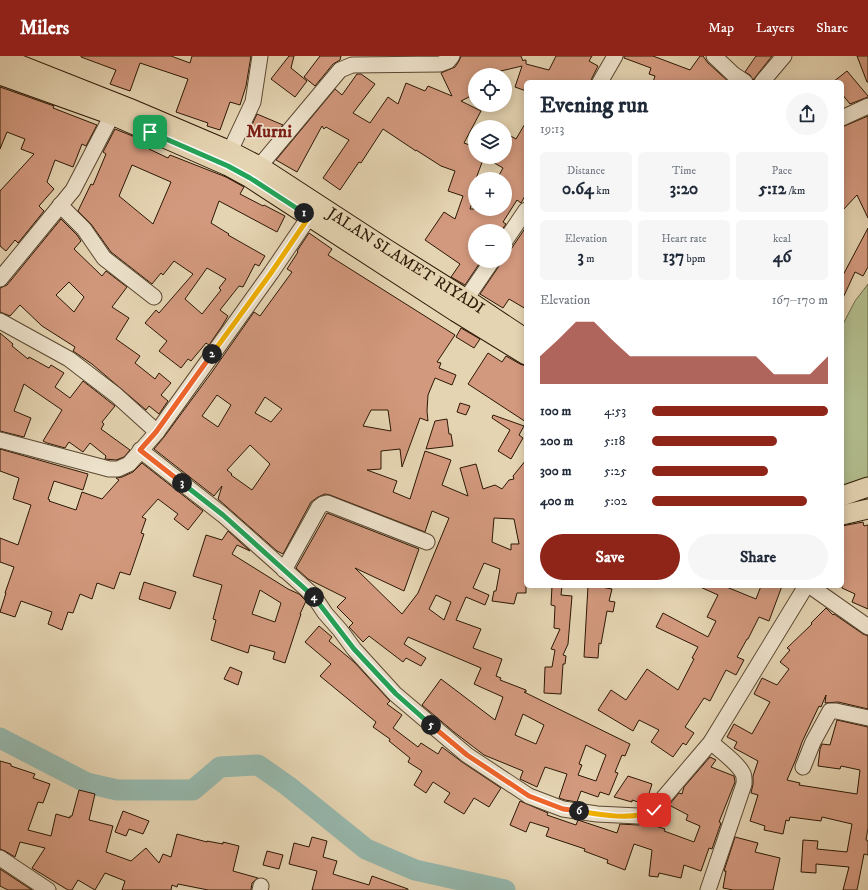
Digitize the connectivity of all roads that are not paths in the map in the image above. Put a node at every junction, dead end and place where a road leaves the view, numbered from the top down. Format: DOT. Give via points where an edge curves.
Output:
graph roads {
  1 [pos="260,56"];
  2 [pos="452,56"];
  3 [pos="615,56"];
  4 [pos="714,56"];
  5 [pos="784,56"];
  6 [pos="0,57"];
  7 [pos="0,75"];
  8 [pos="601,80"];
  9 [pos="742,80"];
  10 [pos="764,80"];
  11 [pos="59,89"];
  12 [pos="868,106"];
  13 [pos="112,115"];
  14 [pos="844,117"];
  15 [pos="230,151"];
  16 [pos="255,172"];
  17 [pos="60,205"];
  18 [pos="524,213"];
  19 [pos="309,217"];
  20 [pos="512,231"];
  21 [pos="487,268"];
  22 [pos="0,279"];
  23 [pos="154,297"];
  24 [pos="466,299"];
  25 [pos="0,321"];
  26 [pos="524,339"];
  27 [pos="524,354"];
  28 [pos="156,432"];
  29 [pos="0,440"];
  30 [pos="140,450"];
  31 [pos="868,488"];
  32 [pos="844,495"];
  33 [pos="868,509"];
  34 [pos="844,515"];
  35 [pos="427,542"];
  36 [pos="284,570"];
  37 [pos="805,588"];
  38 [pos="813,588"];
  39 [pos="868,627"];
  40 [pos="868,718"];
  41 [pos="711,742"];
  42 [pos="803,767"];
  43 [pos="0,858"];
  44 [pos="48,890"];
  45 [pos="708,890"];
  1 -- 15 [label="street" via="253,102"];
  2 -- 16 [label="street" via="440,64 352,65 340,70"];
  3 -- 8 [label="street"];
  4 -- 9 [label="street"];
  5 -- 10 [label="street"];
  6 -- 11 [label="main road, JALAN SLAMET RIYADI"];
  7 -- 11 [label="main road, JALAN SLAMET RIYADI"];
  11 -- 13 [label="main road, JALAN SLAMET RIYADI"];
  11 -- 15 [label="main road, JALAN SLAMET RIYADI" via="129,108"];
  12 -- 14 [label="street"];
  13 -- 16 [label="main road, JALAN SLAMET RIYADI" via="228,166"];
  13 -- 17 [label="street" via="72,190"];
  15 -- 16 [label="main road, JALAN SLAMET RIYADI"];
  16 -- 19 [label="main road, JALAN SLAMET RIYADI"];
  16 -- 24 [label="main road, JALAN SLAMET RIYADI"];
  17 -- 22 [label="street"];
  17 -- 23 [label="street" via="84,229 104,258"];
  18 -- 20 [label="street"];
  19 -- 27 [label="main road, JALAN SLAMET RIYADI"];
  19 -- 28 [label="street"];
  21 -- 24 [label="street"];
  24 -- 26 [label="main road, JALAN SLAMET RIYADI"];
  25 -- 28 [label="street" via="68,359 116,395"];
  28 -- 30 [label="street"];
  29 -- 30 [label="street" via="109,469 118,469 129,464"];
  30 -- 36 [label="street" via="223,515"];
  31 -- 32 [label="main road"];
  33 -- 34 [label="main road"];
  35 -- 36 [label="street" via="323,504"];
  36 -- 41 [label="street" via="313,595 354,649 396,694 467,755 529,796 547,804 597,814 638,816 648,813 654,810"];
  37 -- 41 [label="street"];
  38 -- 39 [label="street"];
  40 -- 42 [label="street" via="830,711"];
  41 -- 45 [label="street" via="742,772 744,784"];
  43 -- 44 [label="street"];
}
